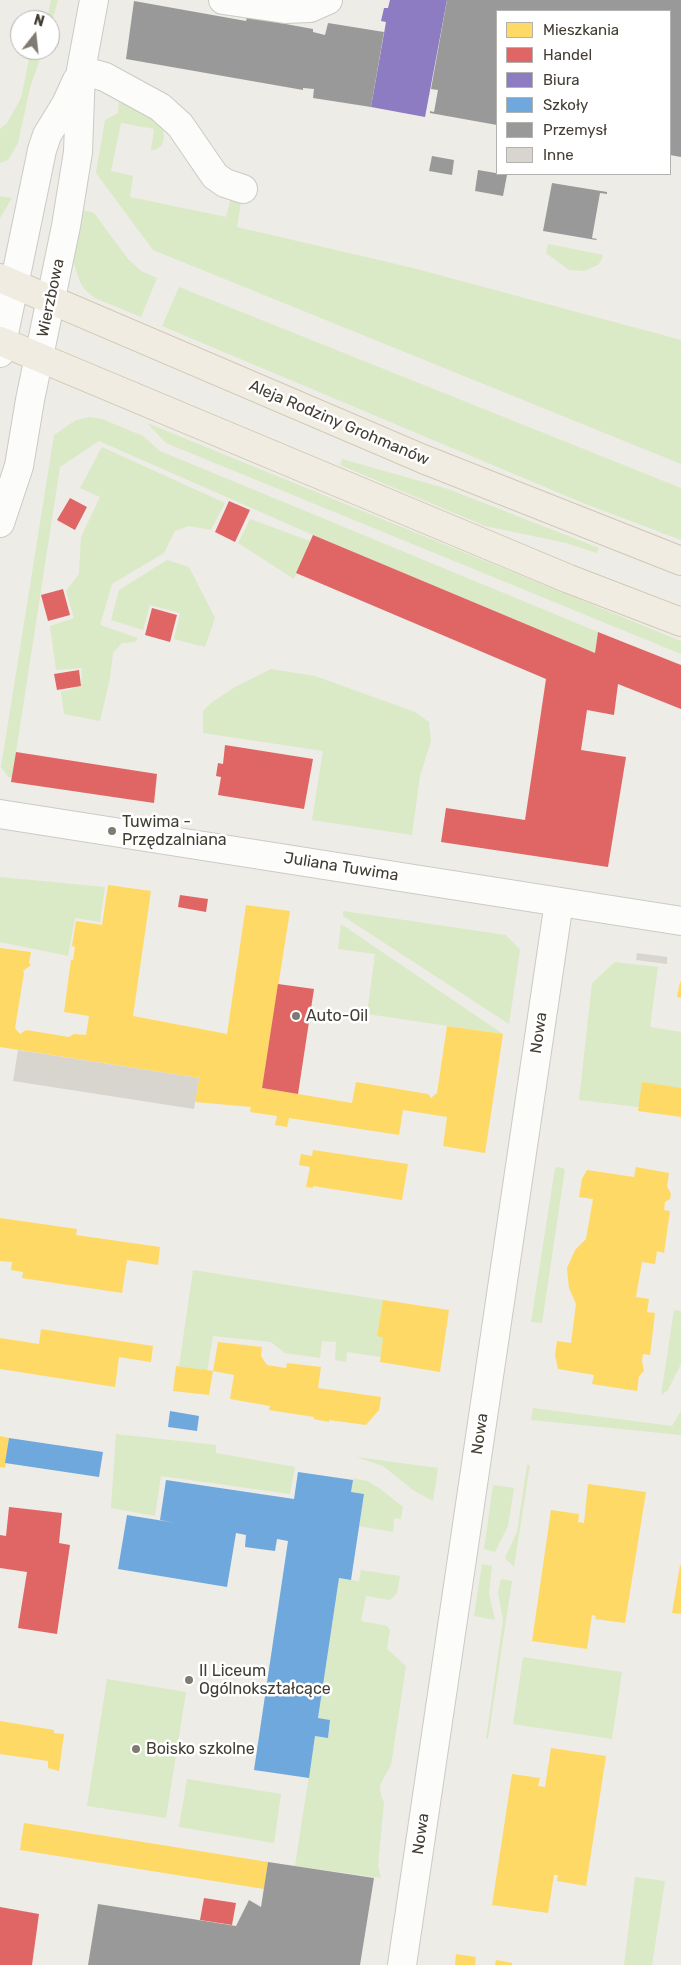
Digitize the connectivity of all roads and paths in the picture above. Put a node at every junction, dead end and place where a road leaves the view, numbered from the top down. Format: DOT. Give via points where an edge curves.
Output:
graph roads {
  1 [pos="94,0"];
  2 [pos="222,0"];
  3 [pos="328,0"];
  4 [pos="81,70"];
  5 [pos="243,190"];
  6 [pos="7,281"];
  7 [pos="51,299"];
  8 [pos="1,345"];
  9 [pos="39,357"];
  10 [pos="0,523"];
  11 [pos="681,561"];
  12 [pos="681,622"];
  13 [pos="0,814"];
  14 [pos="558,902"];
  15 [pos="681,921"];
  16 [pos="402,1965"];
  1 -- 4 [label="street, Wierzbowa"];
  2 -- 3 [label="street" via="286,9 310,8"];
  4 -- 5 [label="street" via="105,77 160,107 180,125 215,176"];
  4 -- 6 [label="street, Wierzbowa" via="42,150"];
  4 -- 7 [label="street, Wierzbowa" via="78,152"];
  6 -- 7 [label="main road, Aleja Rodziny Grohmanów"];
  6 -- 8 [label="street, Wierzbowa"];
  7 -- 9 [label="street, Wierzbowa"];
  7 -- 11 [label="main road, Aleja Rodziny Grohmanów" via="423,459"];
  8 -- 9 [label="main road"];
  9 -- 10 [label="street, Wierzbowa" via="19,466"];
  9 -- 12 [label="main road" via="569,579"];
  13 -- 14 [label="street, Juliana Tuwima"];
  14 -- 15 [label="street, Juliana Tuwima"];
  14 -- 16 [label="street, Nowa"];
}
